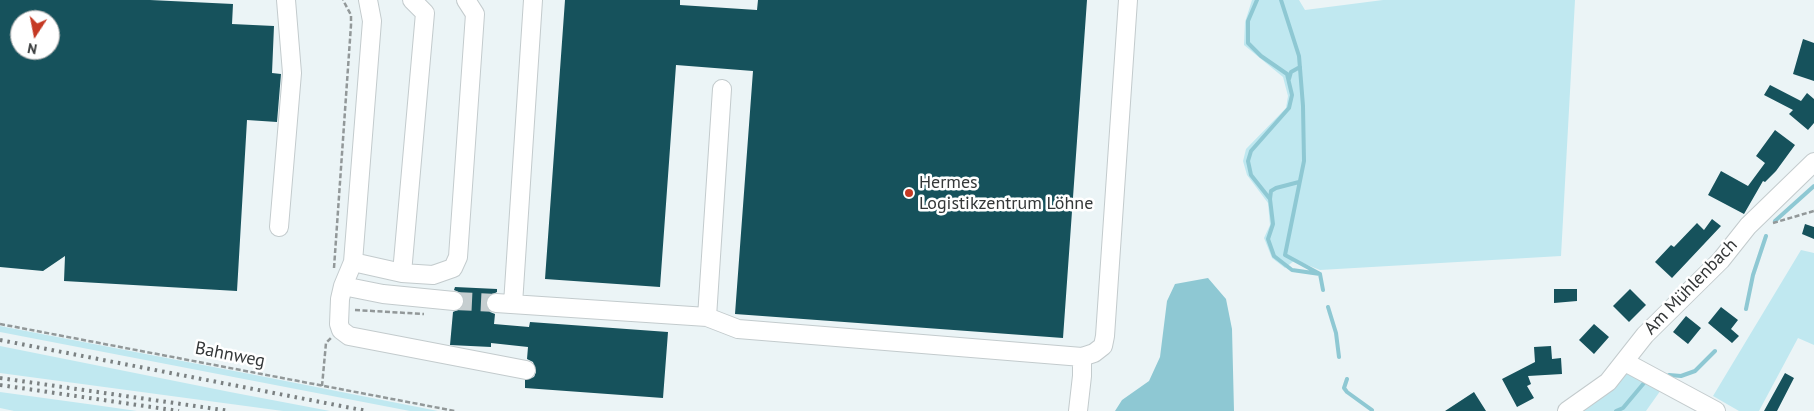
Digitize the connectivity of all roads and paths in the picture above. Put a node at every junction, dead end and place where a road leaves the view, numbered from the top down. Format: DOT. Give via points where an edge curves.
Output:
graph roads {
  1 [pos="286,0"];
  2 [pos="343,0"];
  3 [pos="368,0"];
  4 [pos="412,0"];
  5 [pos="466,0"];
  6 [pos="533,0"];
  7 [pos="1128,0"];
  8 [pos="722,89"];
  9 [pos="1814,162"];
  10 [pos="1814,211"];
  11 [pos="1785,220"];
  12 [pos="279,227"];
  13 [pos="353,262"];
  14 [pos="334,270"];
  15 [pos="402,273"];
  16 [pos="343,286"];
  17 [pos="454,301"];
  18 [pos="339,309"];
  19 [pos="434,315"];
  20 [pos="707,316"];
  21 [pos="0,324"];
  22 [pos="326,343"];
  23 [pos="1082,357"];
  24 [pos="1625,362"];
  25 [pos="526,370"];
  26 [pos="322,386"];
  27 [pos="1711,410"];
  28 [pos="455,411"];
  29 [pos="1078,411"];
  30 [pos="1568,411"];
  1 -- 12 [label="street" via="292,73"];
  2 -- 14 [label="path" via="351,15 351,25"];
  3 -- 13 [label="street" via="372,21"];
  4 -- 15 [label="street" via="425,13"];
  5 -- 15 [label="street" via="475,14 458,256 453,268 433,275"];
  6 -- 20 [label="street" via="504,304"];
  7 -- 23 [label="street" via="1105,336 1103,346"];
  8 -- 20 [label="street"];
  9 -- 24 [label="street, Am Mühlenbach" via="1748,226 1721,260 1645,335"];
  10 -- 11 [label="path"];
  13 -- 15 [label="street"];
  13 -- 16 [label="street"];
  16 -- 17 [label="street" via="383,294"];
  16 -- 18 [label="street"];
  18 -- 19 [label="path"];
  18 -- 25 [label="street" via="341,330 349,336"];
  20 -- 23 [label="street" via="738,329"];
  21 -- 26 [label="path, Bahnweg"];
  22 -- 26 [label="path"];
  23 -- 29 [label="street"];
  24 -- 27 [label="street"];
  24 -- 30 [label="street, Am Mühlenbach" via="1608,382"];
  26 -- 28 [label="path, Bahnweg"];
}
